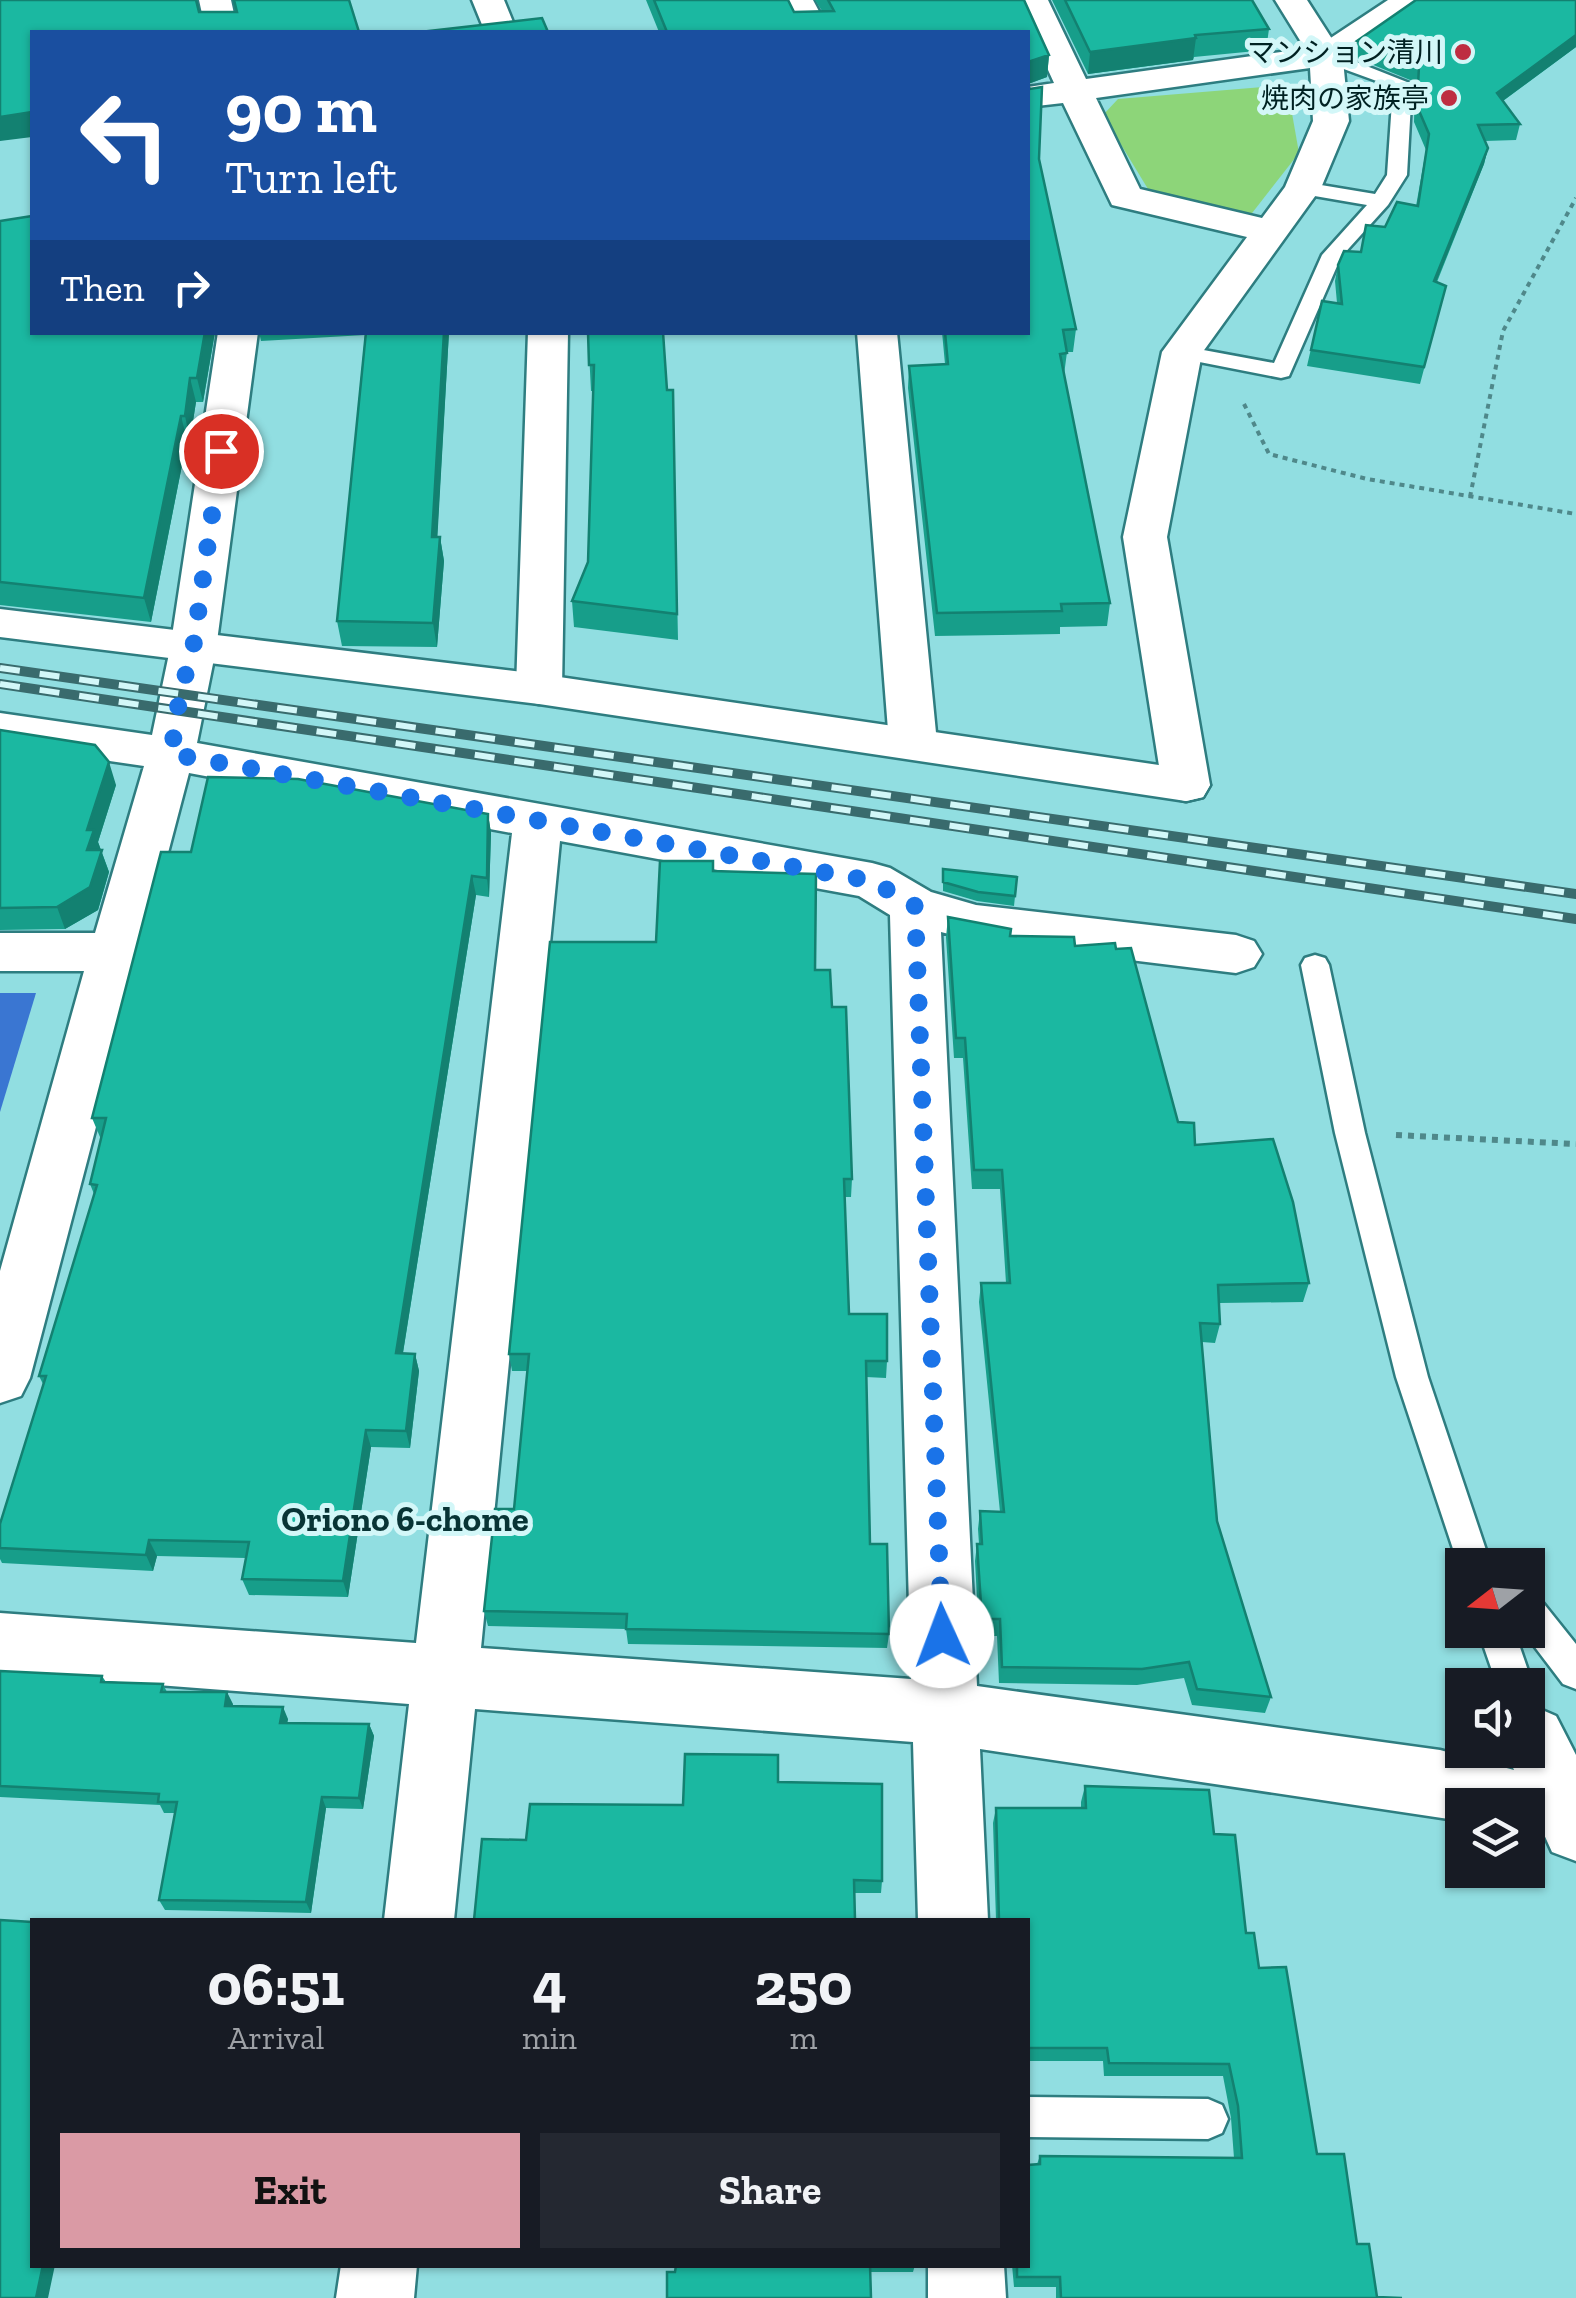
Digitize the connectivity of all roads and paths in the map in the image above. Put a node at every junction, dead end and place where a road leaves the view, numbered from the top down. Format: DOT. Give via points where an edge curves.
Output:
graph roads {
  1 [pos="215,0"];
  2 [pos="488,0"];
  3 [pos="797,0"];
  4 [pos="1032,0"];
  5 [pos="1291,0"];
  6 [pos="1410,0"];
  7 [pos="222,30"];
  8 [pos="500,30"];
  9 [pos="812,30"];
  10 [pos="1326,56"];
  11 [pos="1075,91"];
  12 [pos="1030,97"];
  13 [pos="1303,188"];
  14 [pos="1576,198"];
  15 [pos="1381,201"];
  16 [pos="1272,232"];
  17 [pos="238,335"];
  18 [pos="548,335"];
  19 [pos="876,335"];
  20 [pos="1182,352"];
  21 [pos="1269,454"];
  22 [pos="1470,497"];
  23 [pos="1576,514"];
  24 [pos="0,623"];
  25 [pos="193,649"];
  26 [pos="539,690"];
  27 [pos="0,729"];
  28 [pos="913,743"];
  29 [pos="171,754"];
  30 [pos="537,823"];
  31 [pos="915,906"];
  32 [pos="0,952"];
  33 [pos="113,952"];
  34 [pos="1236,954"];
  35 [pos="1315,965"];
  36 [pos="1450,1138"];
  37 [pos="1576,1144"];
  38 [pos="0,1378"];
  39 [pos="1462,1527"];
  40 [pos="1469,1548"];
  41 [pos="1479,1548"];
  42 [pos="1545,1632"];
  43 [pos="0,1644"];
  44 [pos="1576,1672"];
  45 [pos="447,1677"];
  46 [pos="945,1713"];
  47 [pos="1538,1768"];
  48 [pos="1549,1814"];
  49 [pos="418,1918"];
  50 [pos="953,1918"];
  51 [pos="1030,2118"];
  52 [pos="1208,2120"];
  53 [pos="379,2268"];
  54 [pos="966,2268"];
  55 [pos="375,2298"];
  56 [pos="967,2298"];
  1 -- 7 [label="street"];
  2 -- 8 [label="street"];
  3 -- 9 [label="street"];
  4 -- 11 [label="street"];
  5 -- 10 [label="street"];
  6 -- 10 [label="street"];
  10 -- 11 [label="street"];
  10 -- 13 [label="street" via="1331,120"];
  10 -- 15 [label="lane" via="1403,84 1397,175"];
  11 -- 12 [label="street"];
  11 -- 16 [label="street" via="1125,197"];
  13 -- 15 [label="lane"];
  13 -- 16 [label="street"];
  14 -- 22 [label="path" via="1504,331"];
  15 -- 20 [label="lane" via="1332,255 1280,372"];
  16 -- 20 [label="street"];
  17 -- 25 [label="street"];
  18 -- 26 [label="street"];
  19 -- 28 [label="street"];
  20 -- 28 [label="street" via="1144,537 1186,786"];
  21 -- 22 [label="path"];
  22 -- 23 [label="path"];
  24 -- 25 [label="street"];
  25 -- 26 [label="street"];
  25 -- 29 [label="street"];
  26 -- 28 [label="street"];
  27 -- 29 [label="street"];
  29 -- 30 [label="street"];
  29 -- 33 [label="street"];
  30 -- 31 [label="street" via="872,881"];
  30 -- 45 [label="street"];
  31 -- 34 [label="street" via="976,924"];
  31 -- 46 [label="street"];
  32 -- 33 [label="street"];
  33 -- 38 [label="street"];
  35 -- 39 [label="lane" via="1412,1377"];
  36 -- 37 [label="path"];
  39 -- 40 [label="lane"];
  39 -- 41 [label="lane"];
  42 -- 44 [label="lane"];
  43 -- 45 [label="street"];
  45 -- 46 [label="street"];
  45 -- 49 [label="street"];
  46 -- 48 [label="street" via="1440,1782"];
  46 -- 50 [label="street"];
  47 -- 48 [label="street"];
  51 -- 52 [label="lane"];
  53 -- 55 [label="street"];
  54 -- 56 [label="street"];
}
